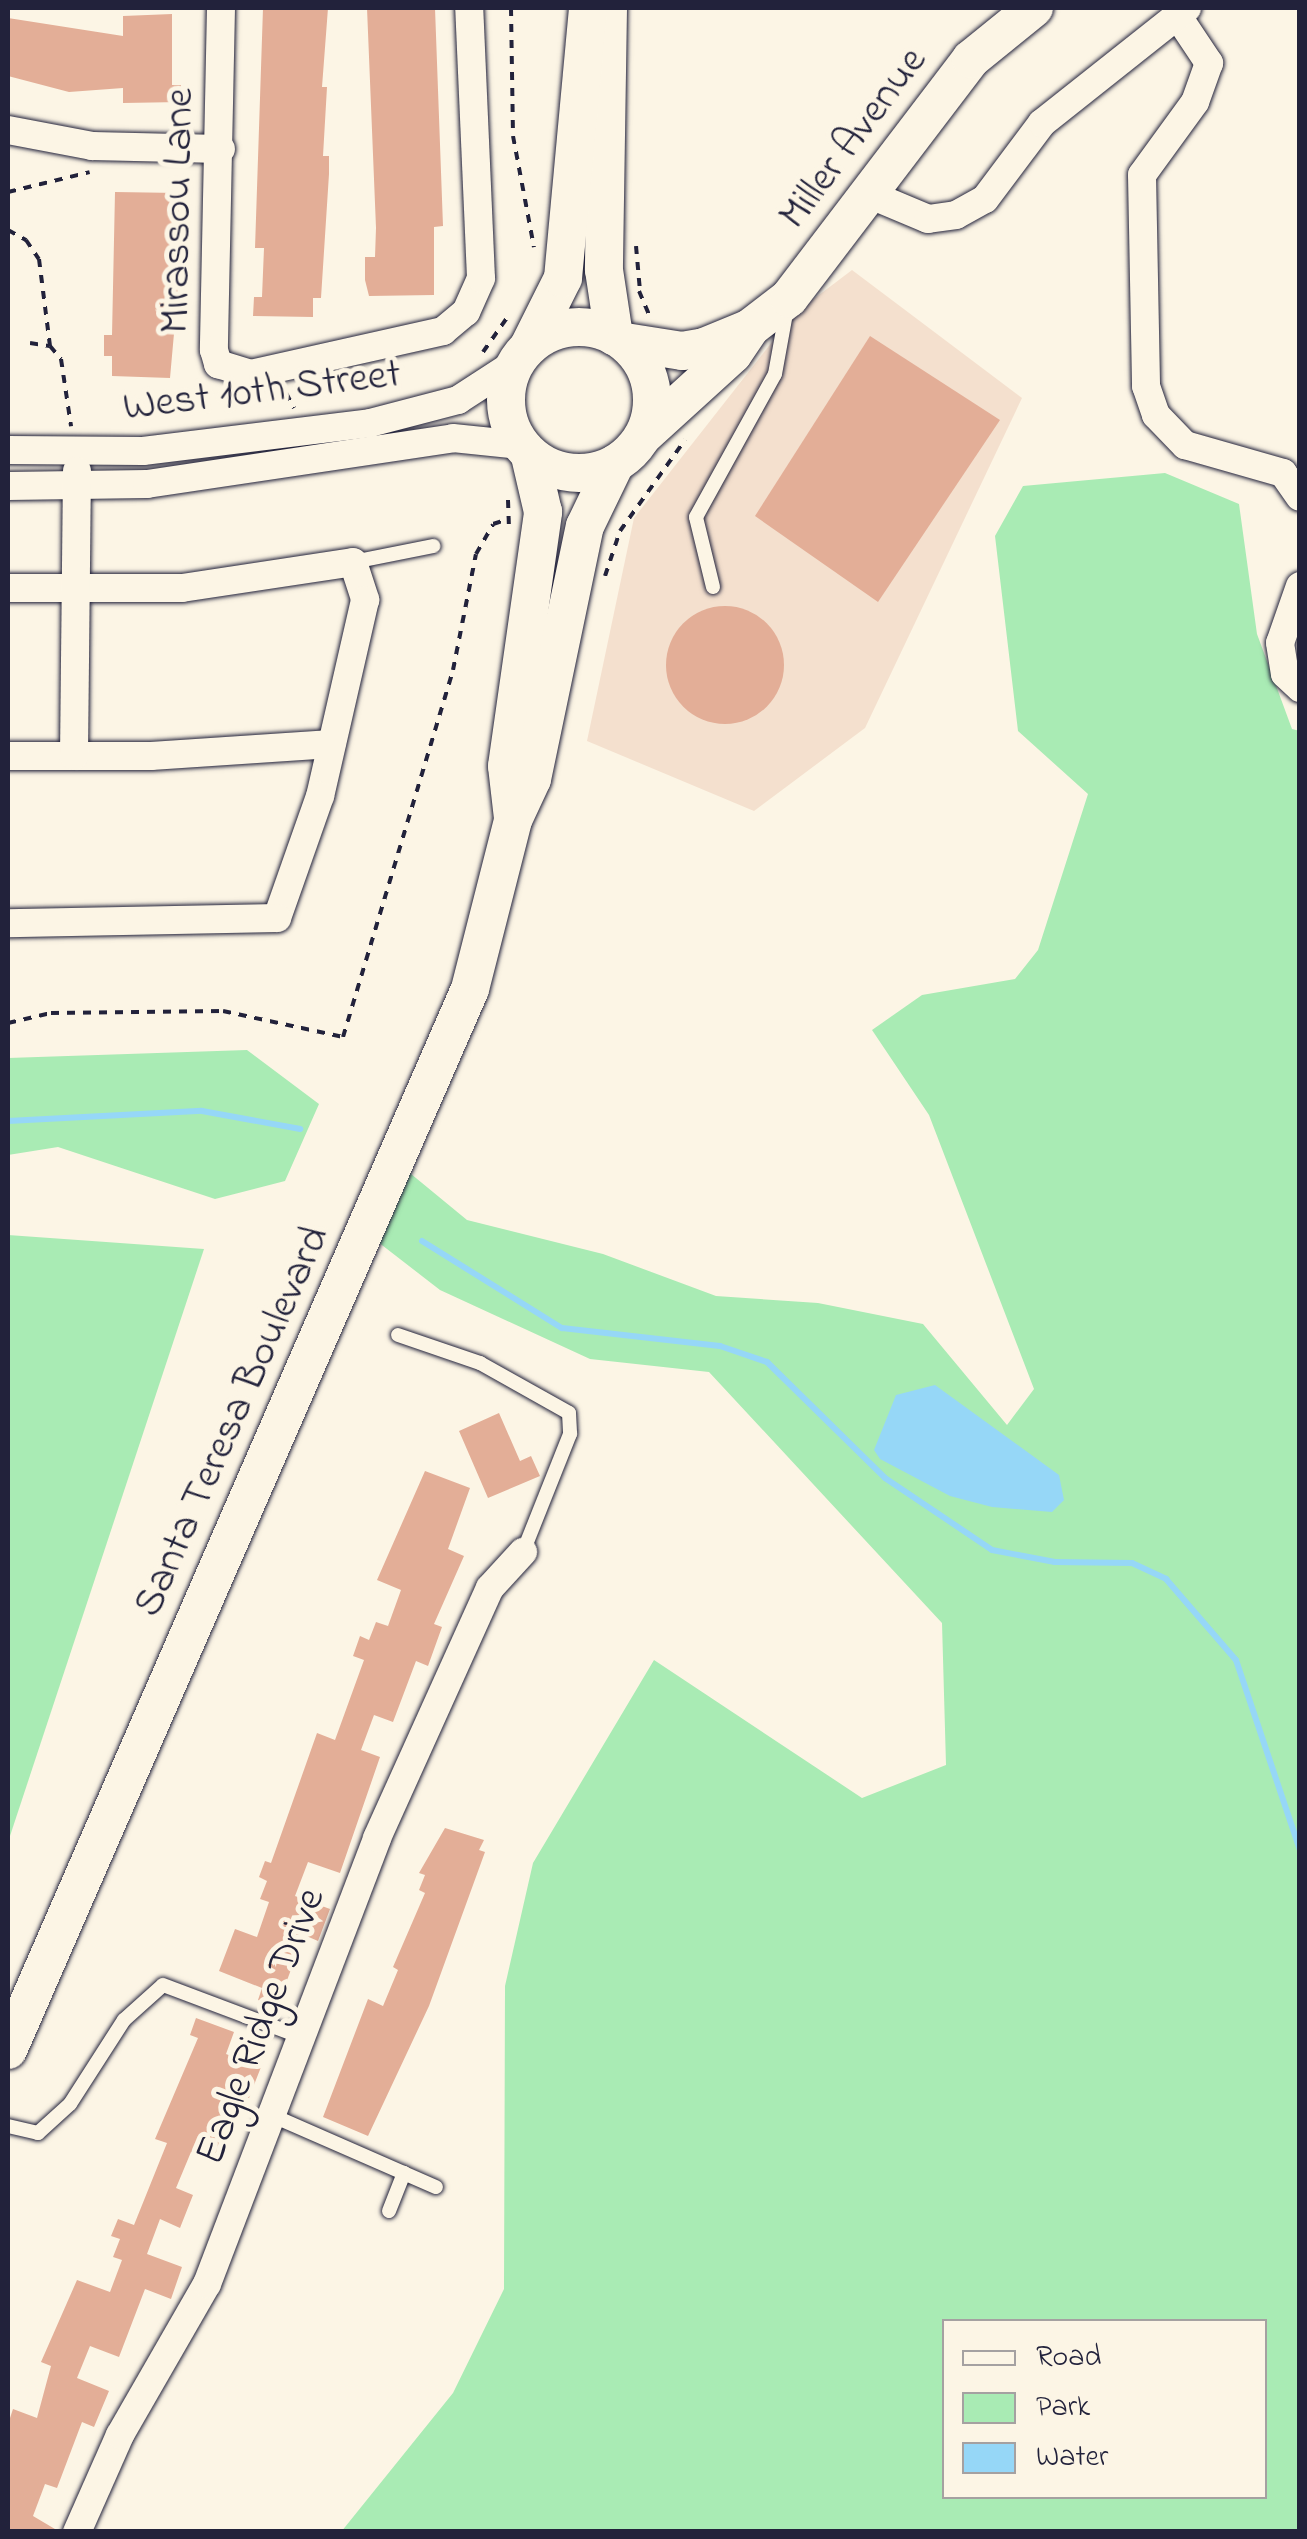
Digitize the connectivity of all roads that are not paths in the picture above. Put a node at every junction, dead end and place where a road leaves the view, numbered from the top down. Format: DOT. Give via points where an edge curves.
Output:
graph roads {
  1 [pos="221,8"];
  2 [pos="469,8"];
  3 [pos="588,8"];
  4 [pos="608,8"];
  5 [pos="1034,8"];
  6 [pos="1182,12"];
  7 [pos="8,130"];
  8 [pos="221,149"];
  9 [pos="871,195"];
  10 [pos="789,298"];
  11 [pos="750,328"];
  12 [pos="619,339"];
  13 [pos="522,355"];
  14 [pos="644,435"];
  15 [pos="75,443"];
  16 [pos="8,450"];
  17 [pos="526,450"];
  18 [pos="615,464"];
  19 [pos="8,486"];
  20 [pos="75,487"];
  21 [pos="1300,497"];
  22 [pos="434,546"];
  23 [pos="353,562"];
  24 [pos="1300,586"];
  25 [pos="713,587"];
  26 [pos="8,588"];
  27 [pos="75,590"];
  28 [pos="1300,688"];
  29 [pos="332,744"];
  30 [pos="8,756"];
  31 [pos="74,756"];
  32 [pos="513,820"];
  33 [pos="8,923"];
  34 [pos="398,1335"];
  35 [pos="523,1552"];
  36 [pos="301,2037"];
  37 [pos="8,2050"];
  38 [pos="271,2115"];
  39 [pos="8,2126"];
  40 [pos="404,2172"];
  41 [pos="436,2187"];
  42 [pos="389,2211"];
  43 [pos="76,2532"];
  1 -- 8 [label="street, Mirassou Lane"];
  2 -- 8 [label="street, Mirassou Lane" via="482,278 466,312 443,332 251,374 218,364"];
  3 -- 13 [label="main road" via="563,278"];
  4 -- 12 [label="main road" via="604,270"];
  5 -- 9 [label="main road, Miller Avenue" via="971,59"];
  6 -- 9 [label="street" via="1042,123 985,199 956,215 928,219"];
  6 -- 21 [label="street" via="1208,63 1195,102 1142,174 1146,386 1156,414 1185,445 1282,473"];
  7 -- 8 [label="street" via="92,146"];
  9 -- 10 [label="main road, Miller Avenue"];
  10 -- 11 [label="main road, Miller Avenue"];
  10 -- 25 [label="lane" via="776,374 696,517"];
  11 -- 12 [label="main road, Miller Avenue" via="682,351"];
  11 -- 14 [label="main road, Miller Avenue" via="733,354"];
  12 -- 13 [label="main road" via="571,327"];
  12 -- 14 [label="main road" via="651,388"];
  13 -- 15 [label="street, West 10th Street" via="458,400 416,414 216,444"];
  13 -- 17 [label="main road" via="506,406"];
  14 -- 18 [label="main road"];
  15 -- 16 [label="street, West 10th Street"];
  15 -- 20 [label="street"];
  17 -- 18 [label="main road" via="565,472"];
  17 -- 20 [label="street, West 10th Street" via="453,438 220,476"];
  17 -- 32 [label="main road, Santa Teresa Boulevard" via="543,524 507,766"];
  18 -- 32 [label="main road, Santa Teresa Boulevard" via="585,526 539,751"];
  19 -- 20 [label="street, West 10th Street"];
  20 -- 27 [label="street"];
  22 -- 23 [label="lane"];
  23 -- 27 [label="street" via="182,588"];
  23 -- 29 [label="street" via="364,619"];
  24 -- 28 [label="street" via="1280,643 1285,674"];
  26 -- 27 [label="street"];
  27 -- 31 [label="street"];
  29 -- 31 [label="street"];
  29 -- 33 [label="street" via="276,918"];
  30 -- 31 [label="street"];
  32 -- 37 [label="main road, Santa Teresa Boulevard" via="470,989"];
  34 -- 35 [label="lane" via="480,1363 569,1414 570,1434"];
  35 -- 36 [label="street, Eagle Ridge Drive" via="490,1588 377,1838"];
  36 -- 38 [label="street, Eagle Ridge Drive"];
  36 -- 39 [label="lane" via="163,1985 124,2020 97,2070 49,2124 38,2133"];
  38 -- 40 [label="lane"];
  38 -- 43 [label="street, Eagle Ridge Drive" via="207,2284 120,2435"];
  40 -- 41 [label="lane"];
  40 -- 42 [label="lane"];
}
